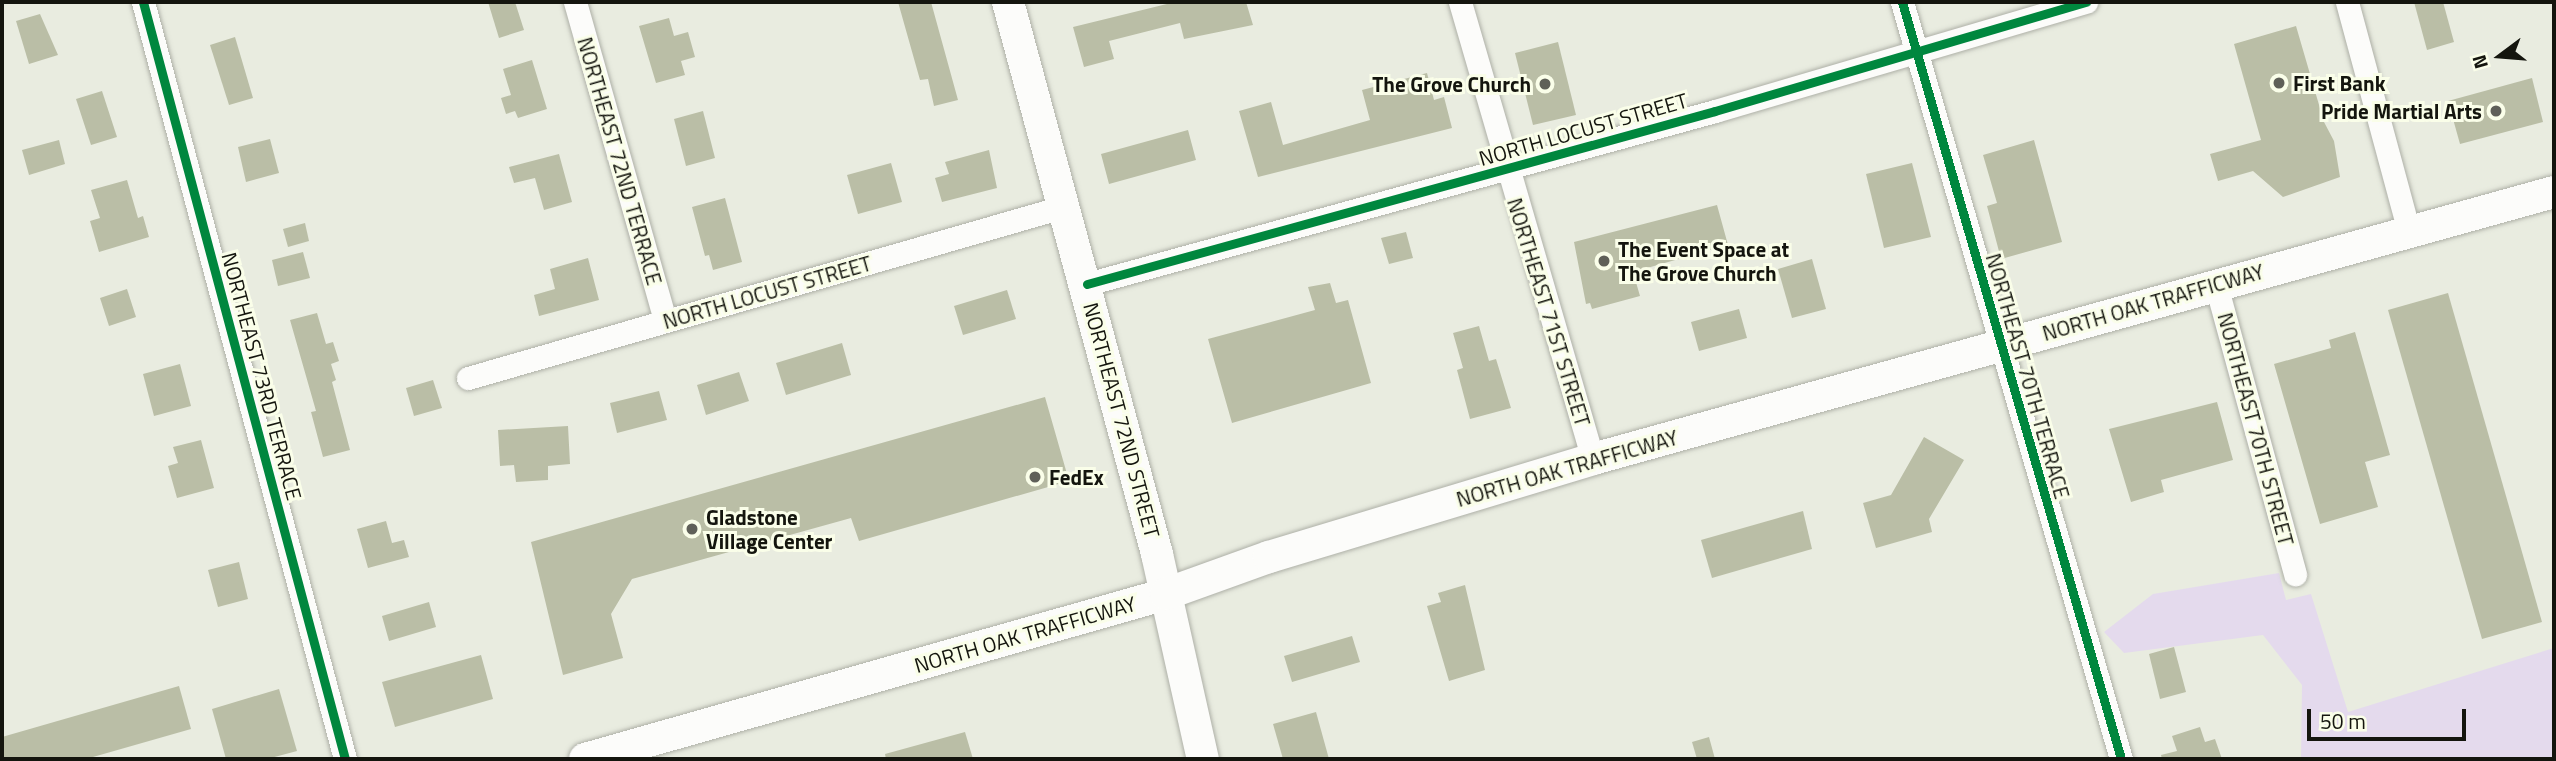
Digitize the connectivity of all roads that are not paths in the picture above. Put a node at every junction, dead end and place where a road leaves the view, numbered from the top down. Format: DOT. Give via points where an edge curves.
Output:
graph roads {
  1 [pos="143,2"];
  2 [pos="575,2"];
  3 [pos="1008,2"];
  4 [pos="1460,2"];
  5 [pos="1902,2"];
  6 [pos="2086,2"];
  7 [pos="2347,2"];
  8 [pos="1915,52"];
  9 [pos="1506,169"];
  10 [pos="2554,192"];
  11 [pos="1066,206"];
  12 [pos="2409,231"];
  13 [pos="1087,284"];
  14 [pos="2216,285"];
  15 [pos="665,321"];
  16 [pos="2002,345"];
  17 [pos="468,378"];
  18 [pos="1593,459"];
  19 [pos="2295,574"];
  20 [pos="1166,594"];
  21 [pos="345,759"];
  22 [pos="585,759"];
  23 [pos="1203,759"];
  24 [pos="2121,759"];
  1 -- 21 [label="street, NORTHEAST 73RD TERRACE"];
  2 -- 15 [label="street, NORTHEAST 72ND TERRACE"];
  3 -- 11 [label="main road, NORTHEAST 72ND STREET"];
  4 -- 9 [label="street, NORTHEAST 71ST STREET"];
  5 -- 8 [label="street, NORTHEAST 70TH TERRACE"];
  6 -- 8 [label="street, NORTH LOCUST STREET"];
  7 -- 12 [label="street"];
  8 -- 9 [label="street, NORTH LOCUST STREET"];
  8 -- 16 [label="street, NORTHEAST 70TH TERRACE"];
  9 -- 13 [label="street, NORTH LOCUST STREET"];
  9 -- 18 [label="street, NORTHEAST 71ST STREET"];
  10 -- 12 [label="main road, NORTH OAK TRAFFICWAY"];
  11 -- 13 [label="main road, NORTHEAST 72ND STREET"];
  11 -- 15 [label="street, NORTH LOCUST STREET"];
  12 -- 14 [label="main road, NORTH OAK TRAFFICWAY"];
  13 -- 20 [label="main road, NORTHEAST 72ND STREET"];
  14 -- 16 [label="main road, NORTH OAK TRAFFICWAY"];
  14 -- 19 [label="street, NORTHEAST 70TH STREET"];
  15 -- 17 [label="street, NORTH LOCUST STREET"];
  16 -- 18 [label="main road, NORTH OAK TRAFFICWAY"];
  16 -- 24 [label="street, NORTHEAST 70TH TERRACE"];
  18 -- 20 [label="main road, NORTH OAK TRAFFICWAY" via="1269,557"];
  20 -- 22 [label="main road, NORTH OAK TRAFFICWAY"];
  20 -- 23 [label="main road, NORTHEAST 72ND STREET"];
}
